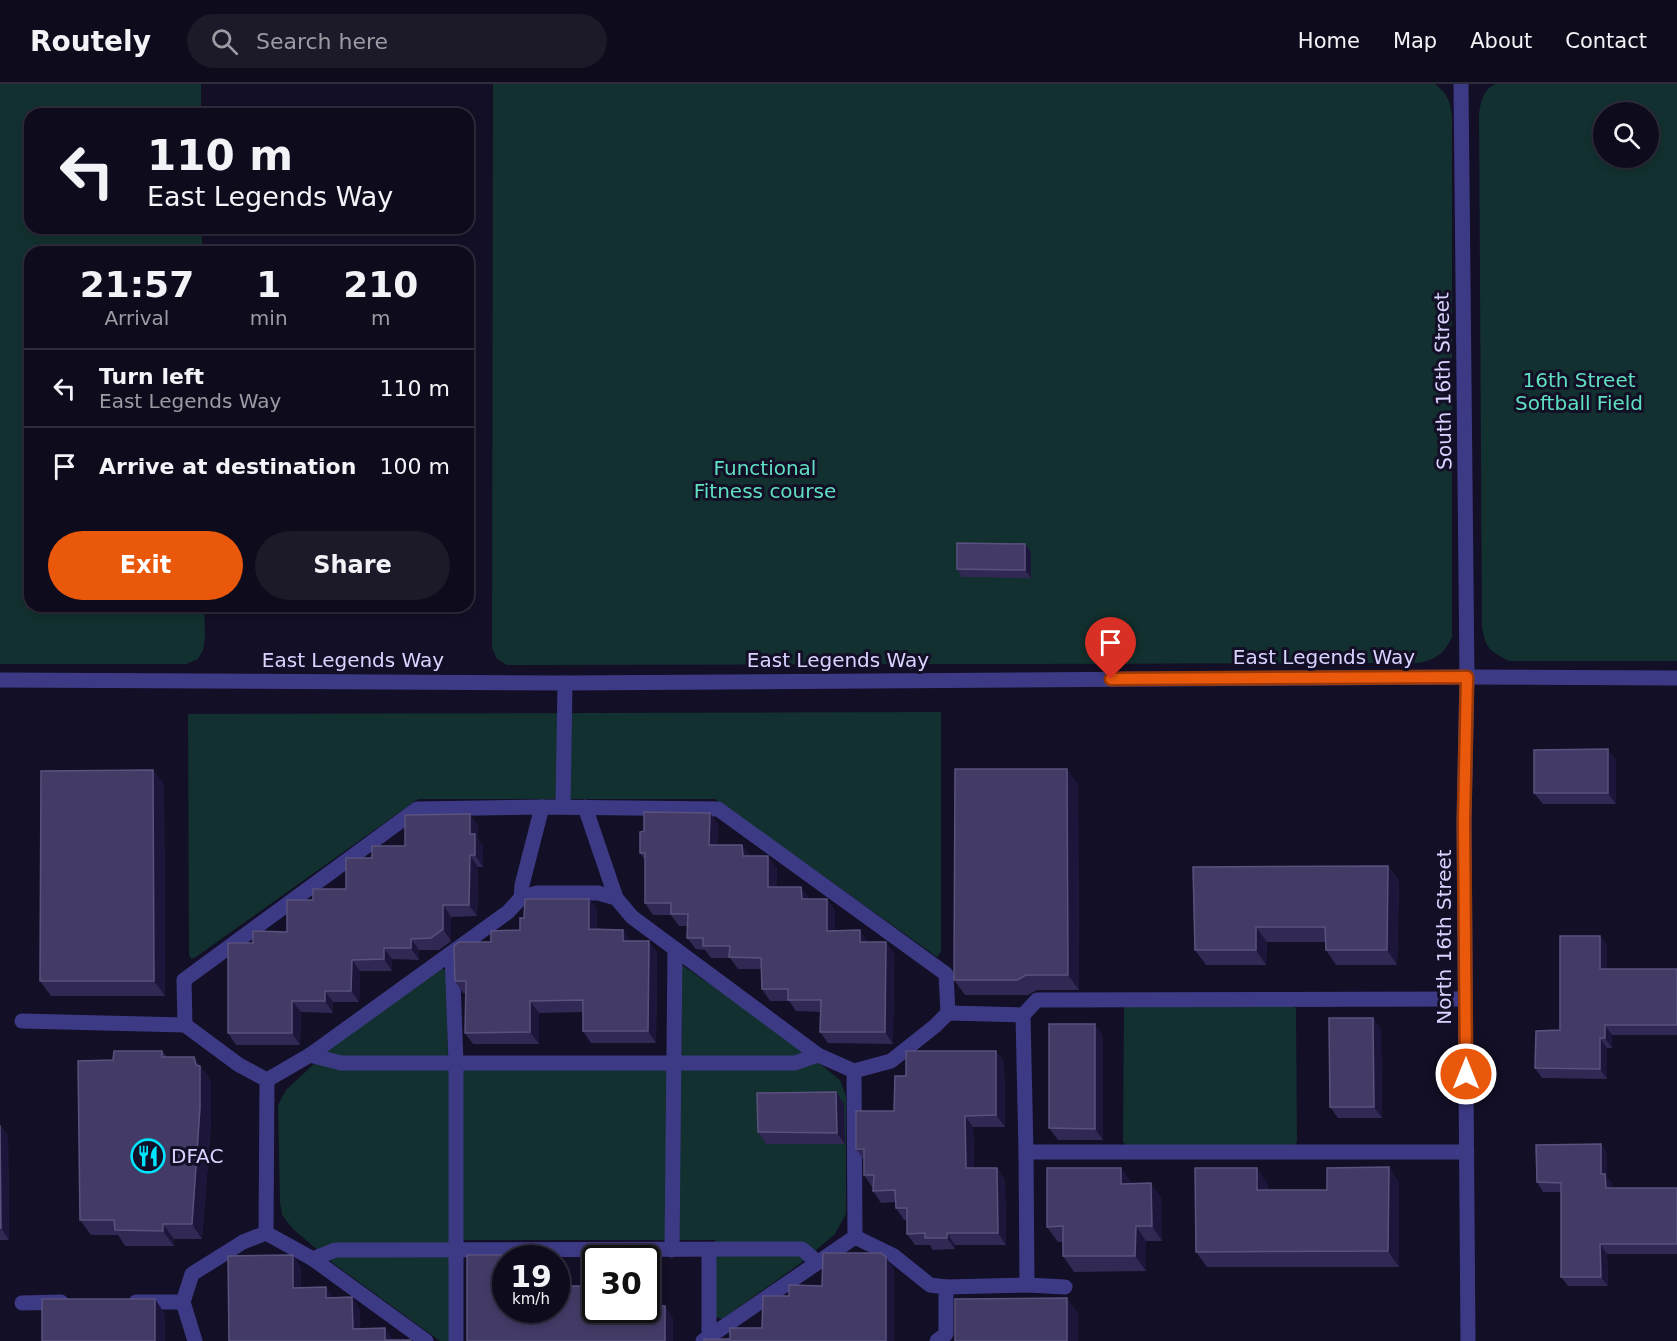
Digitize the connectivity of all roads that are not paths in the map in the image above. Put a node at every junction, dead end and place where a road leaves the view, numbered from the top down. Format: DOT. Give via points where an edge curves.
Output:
graph roads {
  1 [pos="1461,84"];
  2 [pos="1467,677"];
  3 [pos="1677,678"];
  4 [pos="0,680"];
  5 [pos="565,683"];
  6 [pos="542,807"];
  7 [pos="563,807"];
  8 [pos="585,807"];
  9 [pos="521,898"];
  10 [pos="616,898"];
  11 [pos="675,949"];
  12 [pos="452,953"];
  13 [pos="1466,999"];
  14 [pos="948,1013"];
  15 [pos="1023,1015"];
  16 [pos="22,1021"];
  17 [pos="185,1026"];
  18 [pos="310,1055"];
  19 [pos="818,1055"];
  20 [pos="456,1063"];
  21 [pos="674,1063"];
  22 [pos="854,1071"];
  23 [pos="267,1080"];
  24 [pos="1026,1152"];
  25 [pos="1467,1152"];
  26 [pos="266,1233"];
  27 [pos="855,1237"];
  28 [pos="456,1250"];
  29 [pos="672,1250"];
  30 [pos="709,1250"];
  31 [pos="313,1260"];
  32 [pos="817,1262"];
  33 [pos="1027,1285"];
  34 [pos="946,1287"];
  35 [pos="1065,1287"];
  36 [pos="80,1302"];
  37 [pos="125,1302"];
  38 [pos="183,1302"];
  39 [pos="22,1303"];
  40 [pos="706,1339"];
  41 [pos="195,1341"];
  42 [pos="426,1341"];
  43 [pos="456,1341"];
  44 [pos="937,1341"];
  45 [pos="1468,1341"];
  1 -- 2 [label="street, South 16th Street"];
  2 -- 3 [label="street, East Legends Way"];
  2 -- 5 [label="street, East Legends Way"];
  2 -- 13 [label="street, North 16th Street"];
  4 -- 5 [label="street, East Legends Way"];
  5 -- 7 [label="street"];
  6 -- 7 [label="street"];
  6 -- 9 [label="street"];
  6 -- 17 [label="street" via="417,809 184,980"];
  7 -- 8 [label="street"];
  8 -- 10 [label="street"];
  8 -- 14 [label="street" via="718,809 946,975"];
  9 -- 10 [label="street" via="537,893 598,893"];
  9 -- 12 [label="street"];
  10 -- 11 [label="street" via="632,917"];
  11 -- 19 [label="street"];
  11 -- 21 [label="street"];
  12 -- 18 [label="street"];
  12 -- 20 [label="street"];
  13 -- 15 [label="street" via="1118,997 1037,1000"];
  13 -- 25 [label="street, North 16th Street"];
  14 -- 15 [label="street"];
  14 -- 22 [label="street" via="891,1061"];
  15 -- 24 [label="street"];
  16 -- 17 [label="street"];
  17 -- 23 [label="street"];
  18 -- 20 [label="street" via="341,1063"];
  18 -- 23 [label="street"];
  19 -- 21 [label="street" via="795,1063"];
  19 -- 22 [label="street"];
  20 -- 21 [label="street"];
  20 -- 28 [label="street"];
  21 -- 29 [label="street"];
  22 -- 27 [label="street"];
  23 -- 26 [label="street"];
  24 -- 25 [label="street"];
  24 -- 33 [label="street"];
  25 -- 45 [label="street, North 16th Street"];
  26 -- 31 [label="street"];
  26 -- 38 [label="street" via="243,1242 192,1274"];
  27 -- 32 [label="street"];
  27 -- 34 [label="street" via="894,1256 930,1285"];
  28 -- 29 [label="street"];
  28 -- 31 [label="street" via="335,1250"];
  28 -- 43 [label="street"];
  29 -- 30 [label="street"];
  30 -- 32 [label="street" via="802,1249"];
  30 -- 40 [label="street"];
  31 -- 42 [label="street"];
  32 -- 40 [label="street"];
  33 -- 34 [label="street"];
  33 -- 35 [label="street"];
  34 -- 44 [label="street" via="946,1334"];
  36 -- 39 [label="street"];
  37 -- 38 [label="street"];
  38 -- 41 [label="street"];
}
